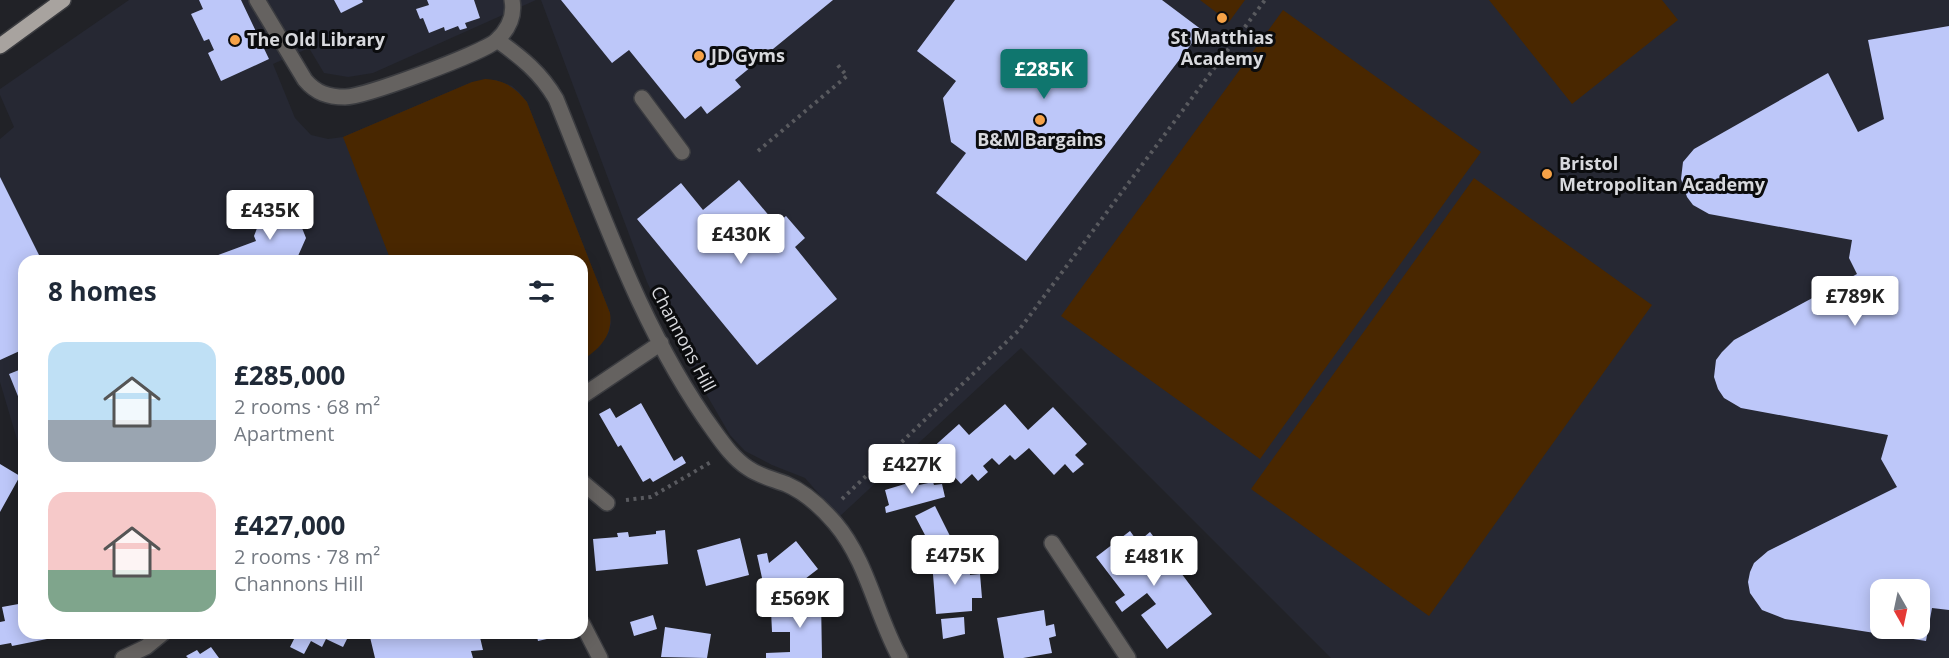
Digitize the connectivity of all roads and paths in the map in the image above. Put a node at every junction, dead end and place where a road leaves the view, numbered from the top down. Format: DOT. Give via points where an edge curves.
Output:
graph roads {
  1 [pos="63,0"];
  2 [pos="257,0"];
  3 [pos="512,0"];
  4 [pos="1265,0"];
  5 [pos="497,40"];
  6 [pos="0,46"];
  7 [pos="835,62"];
  8 [pos="642,98"];
  9 [pos="758,151"];
  10 [pos="682,152"];
  11 [pos="661,343"];
  12 [pos="588,392"];
  13 [pos="730,452"];
  14 [pos="588,487"];
  15 [pos="607,503"];
  16 [pos="826,514"];
  17 [pos="1052,543"];
  18 [pos="588,635"];
  19 [pos="156,639"];
  20 [pos="123,658"];
  21 [pos="600,658"];
  22 [pos="900,658"];
  23 [pos="1128,658"];
  1 -- 6 [label="main road"];
  2 -- 5 [label="street" via="304,80 329,96 370,92"];
  3 -- 5 [label="street" via="511,21"];
  4 -- 16 [label="path" via="1019,330"];
  5 -- 11 [label="street, Channons Hill" via="542,77 556,99 643,310"];
  7 -- 9 [label="path" via="847,76"];
  8 -- 10 [label="street"];
  11 -- 12 [label="street"];
  11 -- 13 [label="street, Channons Hill" via="692,398"];
  13 -- 15 [label="path" via="651,497"];
  13 -- 16 [label="street, Channons Hill" via="748,469 796,489"];
  14 -- 15 [label="street"];
  16 -- 22 [label="street, Channons Hill" via="859,560"];
  17 -- 23 [label="street"];
  18 -- 21 [label="street"];
  19 -- 20 [label="street"];
}
